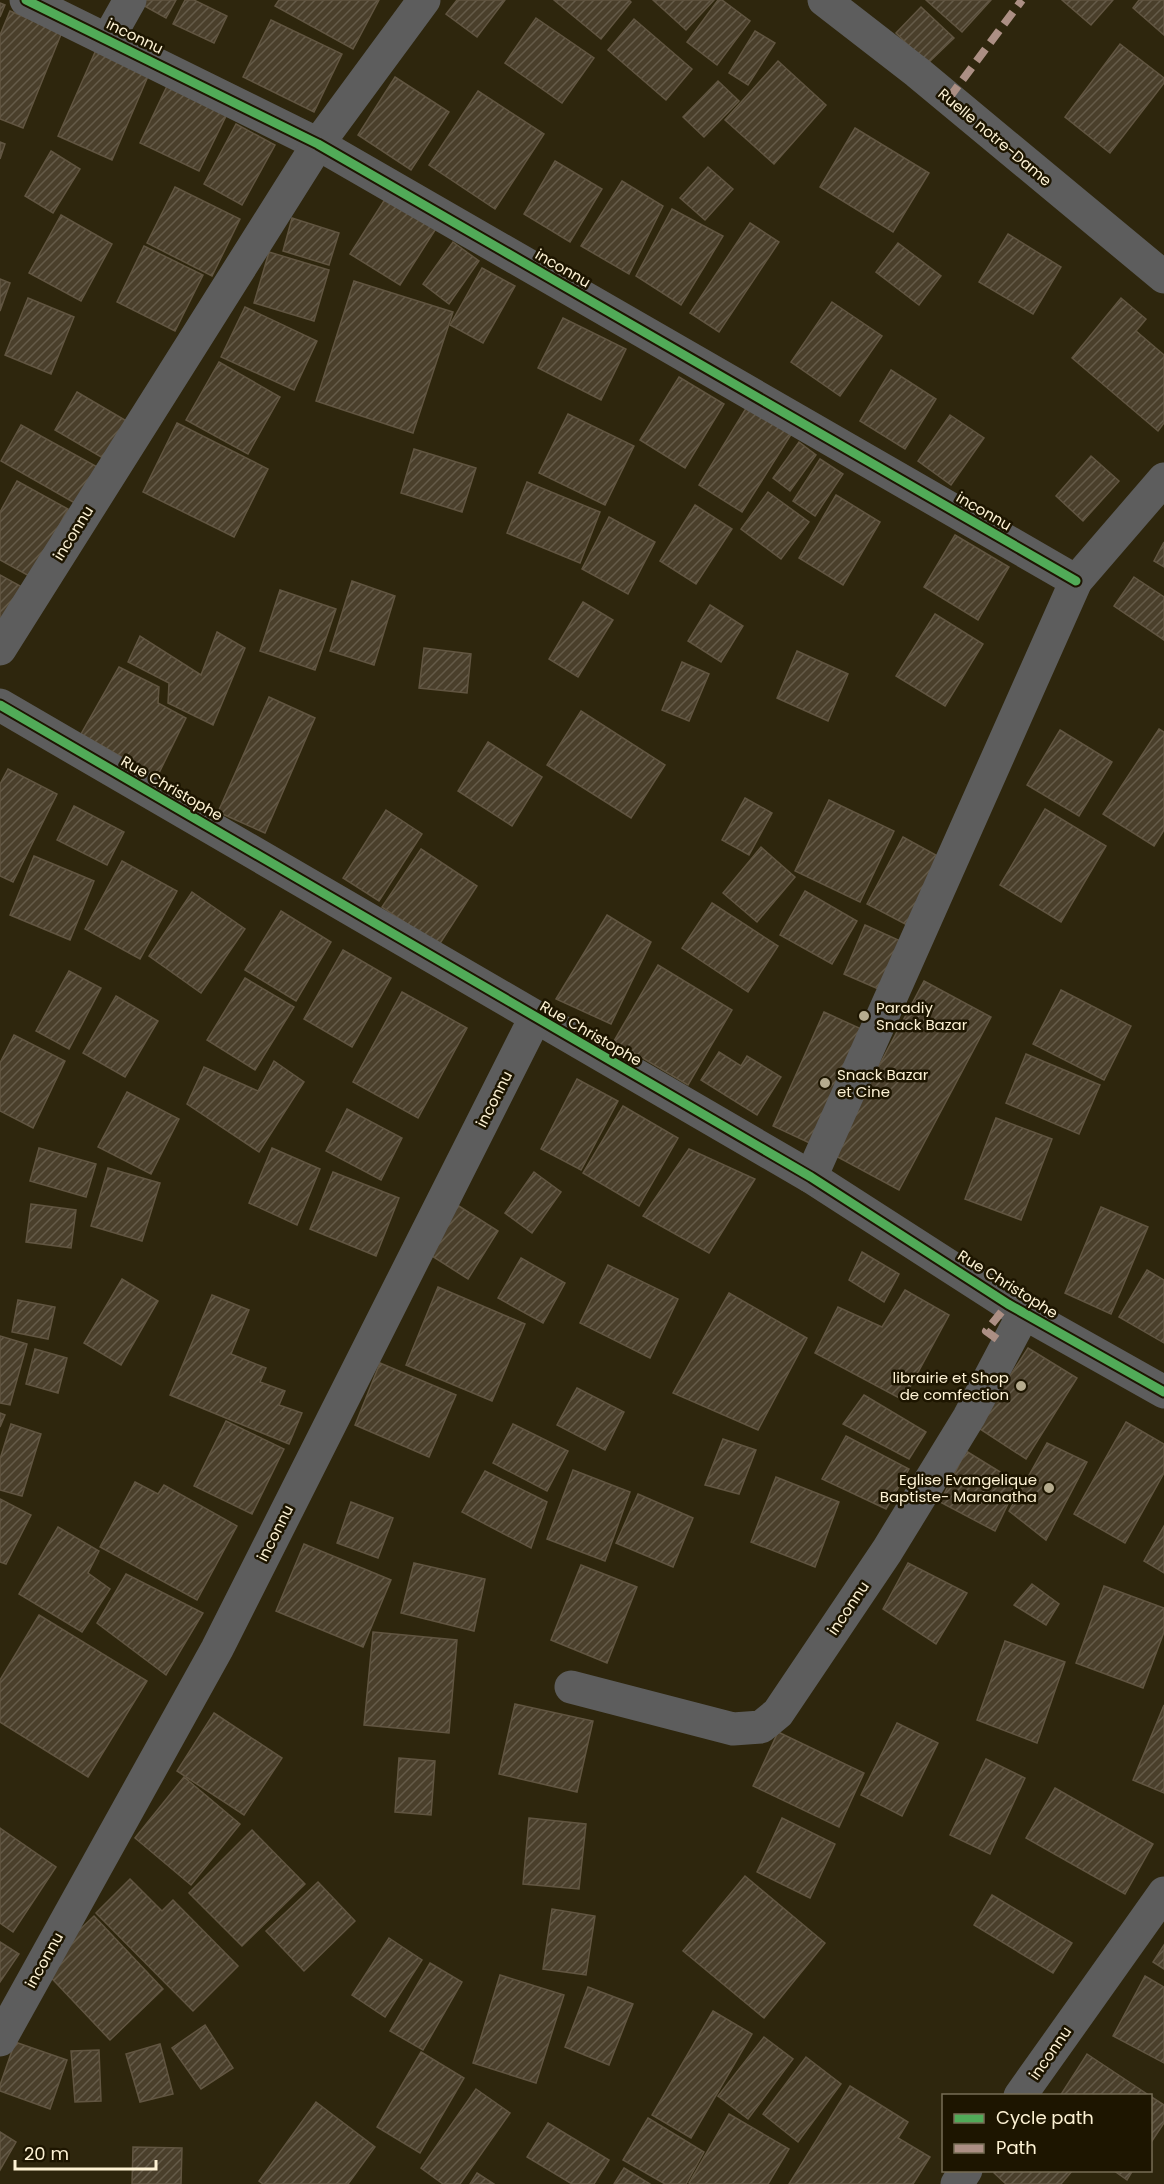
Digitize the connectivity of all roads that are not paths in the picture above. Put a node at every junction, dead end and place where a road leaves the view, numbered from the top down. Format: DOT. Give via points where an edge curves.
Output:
graph roads {
  1 [pos="26,0"];
  2 [pos="130,0"];
  3 [pos="424,0"];
  4 [pos="824,0"];
  5 [pos="108,39"];
  6 [pos="318,144"];
  7 [pos="1164,277"];
  8 [pos="1164,478"];
  9 [pos="1076,580"];
  10 [pos="0,649"];
  11 [pos="0,705"];
  12 [pos="535,1018"];
  13 [pos="811,1177"];
  14 [pos="1024,1313"];
  15 [pos="1164,1392"];
  16 [pos="571,1687"];
  17 [pos="1164,1893"];
  18 [pos="0,2040"];
  19 [pos="1021,2094"];
  1 -- 5 [label="street, inconnu"];
  2 -- 5 [label="street, inconnu"];
  3 -- 6 [label="street, inconnu"];
  4 -- 7 [label="street, Ruelle notre-Dame"];
  5 -- 6 [label="street, inconnu"];
  6 -- 9 [label="street, inconnu"];
  6 -- 10 [label="street, inconnu"];
  8 -- 9 [label="street"];
  9 -- 13 [label="street"];
  11 -- 12 [label="street, Rue Christophe"];
  12 -- 13 [label="street, Rue Christophe"];
  12 -- 18 [label="street, inconnu" via="217,1649"];
  13 -- 14 [label="street, Rue Christophe"];
  14 -- 15 [label="street, Rue Christophe"];
  14 -- 16 [label="street, inconnu" via="969,1417 887,1551 778,1713 761,1727 733,1729"];
  17 -- 19 [label="street, inconnu"];
}
